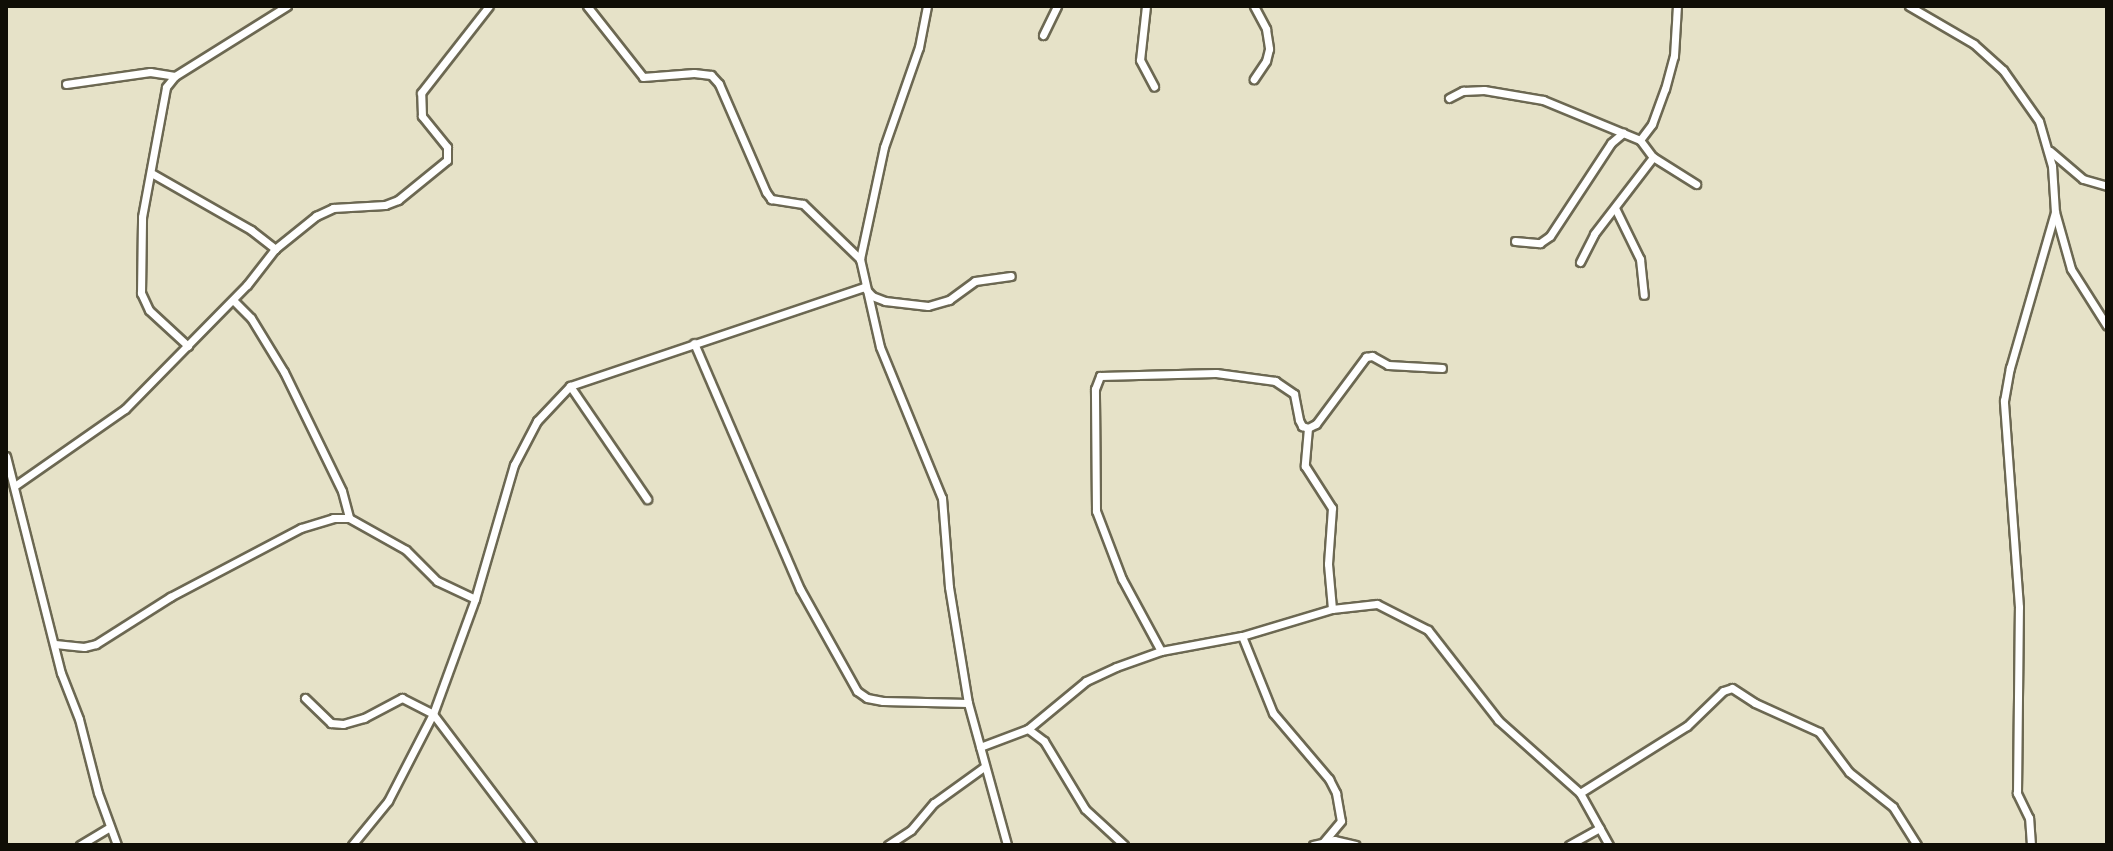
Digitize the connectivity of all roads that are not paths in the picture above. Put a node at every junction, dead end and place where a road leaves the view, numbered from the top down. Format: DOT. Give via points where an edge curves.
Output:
graph roads {
  1 [pos="287,6"];
  2 [pos="489,6"];
  3 [pos="587,6"];
  4 [pos="927,6"];
  5 [pos="1057,6"];
  6 [pos="1146,6"];
  7 [pos="1254,6"];
  8 [pos="1677,6"];
  9 [pos="1909,6"];
  10 [pos="1043,35"];
  11 [pos="175,76"];
  12 [pos="1254,79"];
  13 [pos="66,84"];
  14 [pos="1154,86"];
  15 [pos="1449,98"];
  16 [pos="1623,133"];
  17 [pos="1640,140"];
  18 [pos="2049,150"];
  19 [pos="1653,157"];
  20 [pos="153,174"];
  21 [pos="1696,184"];
  22 [pos="2107,186"];
  23 [pos="1615,208"];
  24 [pos="2055,212"];
  25 [pos="1515,241"];
  26 [pos="275,249"];
  27 [pos="860,259"];
  28 [pos="1580,262"];
  29 [pos="1011,276"];
  30 [pos="864,287"];
  31 [pos="1644,295"];
  32 [pos="233,300"];
  33 [pos="2107,326"];
  34 [pos="694,343"];
  35 [pos="188,346"];
  36 [pos="1442,368"];
  37 [pos="570,386"];
  38 [pos="1308,428"];
  39 [pos="7,460"];
  40 [pos="16,485"];
  41 [pos="647,499"];
  42 [pos="349,518"];
  43 [pos="475,599"];
  44 [pos="1332,609"];
  45 [pos="1242,636"];
  46 [pos="55,644"];
  47 [pos="1161,651"];
  48 [pos="305,698"];
  49 [pos="968,703"];
  50 [pos="433,714"];
  51 [pos="1028,729"];
  52 [pos="980,747"];
  53 [pos="984,767"];
  54 [pos="1580,793"];
  55 [pos="110,827"];
  56 [pos="1600,828"];
  57 [pos="1318,844"];
  58 [pos="80,845"];
  59 [pos="117,845"];
  60 [pos="352,845"];
  61 [pos="532,845"];
  62 [pos="888,845"];
  63 [pos="1007,845"];
  64 [pos="1124,845"];
  65 [pos="1355,845"];
  66 [pos="1569,845"];
  67 [pos="1609,845"];
  68 [pos="1917,845"];
  69 [pos="2031,845"];
  1 -- 11 [label="street"];
  2 -- 26 [label="street" via="421,93 422,116 447,147 447,160 398,200 333,208"];
  3 -- 27 [label="street" via="643,77 711,75 771,199 803,204"];
  4 -- 27 [label="street" via="919,47 884,147"];
  5 -- 10 [label="street"];
  6 -- 14 [label="street" via="1140,60"];
  7 -- 12 [label="street" via="1269,49"];
  8 -- 17 [label="street" via="1674,56 1665,89"];
  9 -- 18 [label="street" via="1974,44 2003,70 2039,121"];
  11 -- 13 [label="street" via="150,72"];
  11 -- 20 [label="street" via="166,87"];
  15 -- 16 [label="street" via="1484,90 1543,100"];
  16 -- 17 [label="street"];
  16 -- 25 [label="street" via="1611,143 1550,236 1540,243"];
  17 -- 19 [label="street"];
  18 -- 22 [label="street" via="2074,174"];
  18 -- 24 [label="street"];
  19 -- 21 [label="street"];
  19 -- 23 [label="street"];
  20 -- 26 [label="street"];
  20 -- 35 [label="street" via="142,217 141,293 149,310"];
  23 -- 28 [label="street"];
  23 -- 31 [label="street" via="1640,259"];
  24 -- 33 [label="street" via="2075,280"];
  24 -- 69 [label="street" via="2004,401 2019,607 2017,793 2029,818"];
  26 -- 32 [label="street"];
  27 -- 30 [label="street"];
  29 -- 30 [label="street" via="975,281 949,300 928,306 885,301"];
  30 -- 34 [label="street"];
  30 -- 49 [label="street" via="880,347 942,498 949,587"];
  32 -- 35 [label="street"];
  32 -- 42 [label="street" via="251,318 284,372 342,491"];
  34 -- 37 [label="street"];
  34 -- 49 [label="street" via="800,589 857,691 883,701"];
  35 -- 40 [label="street" via="125,409"];
  36 -- 38 [label="street" via="1388,365 1366,357"];
  37 -- 41 [label="street"];
  37 -- 43 [label="street" via="537,421 514,465"];
  38 -- 44 [label="street" via="1305,466 1332,508"];
  38 -- 47 [label="street" via="1299,420 1294,394 1275,381 1216,373 1100,376 1096,511 1122,579"];
  39 -- 40 [label="street"];
  40 -- 46 [label="street"];
  42 -- 43 [label="street" via="406,550 437,581"];
  42 -- 46 [label="street" via="301,528 170,597 96,644"];
  43 -- 50 [label="street"];
  44 -- 45 [label="street"];
  44 -- 54 [label="street" via="1377,604 1428,630 1498,720"];
  45 -- 47 [label="street"];
  45 -- 57 [label="street" via="1273,713 1336,793 1341,821"];
  46 -- 55 [label="street"];
  47 -- 51 [label="street" via="1086,681"];
  48 -- 50 [label="street" via="331,723 364,718 402,698"];
  49 -- 52 [label="street"];
  50 -- 60 [label="street" via="388,801"];
  50 -- 61 [label="street"];
  51 -- 52 [label="street"];
  51 -- 64 [label="street" via="1044,741 1085,809"];
  52 -- 53 [label="street"];
  53 -- 62 [label="street"];
  53 -- 63 [label="street"];
  54 -- 56 [label="street"];
  54 -- 68 [label="street" via="1687,726 1732,688 1819,732 1849,772 1893,807"];
  55 -- 58 [label="street"];
  55 -- 59 [label="street"];
  56 -- 66 [label="street"];
  56 -- 67 [label="street"];
  57 -- 65 [label="street" via="1343,840"];
}
